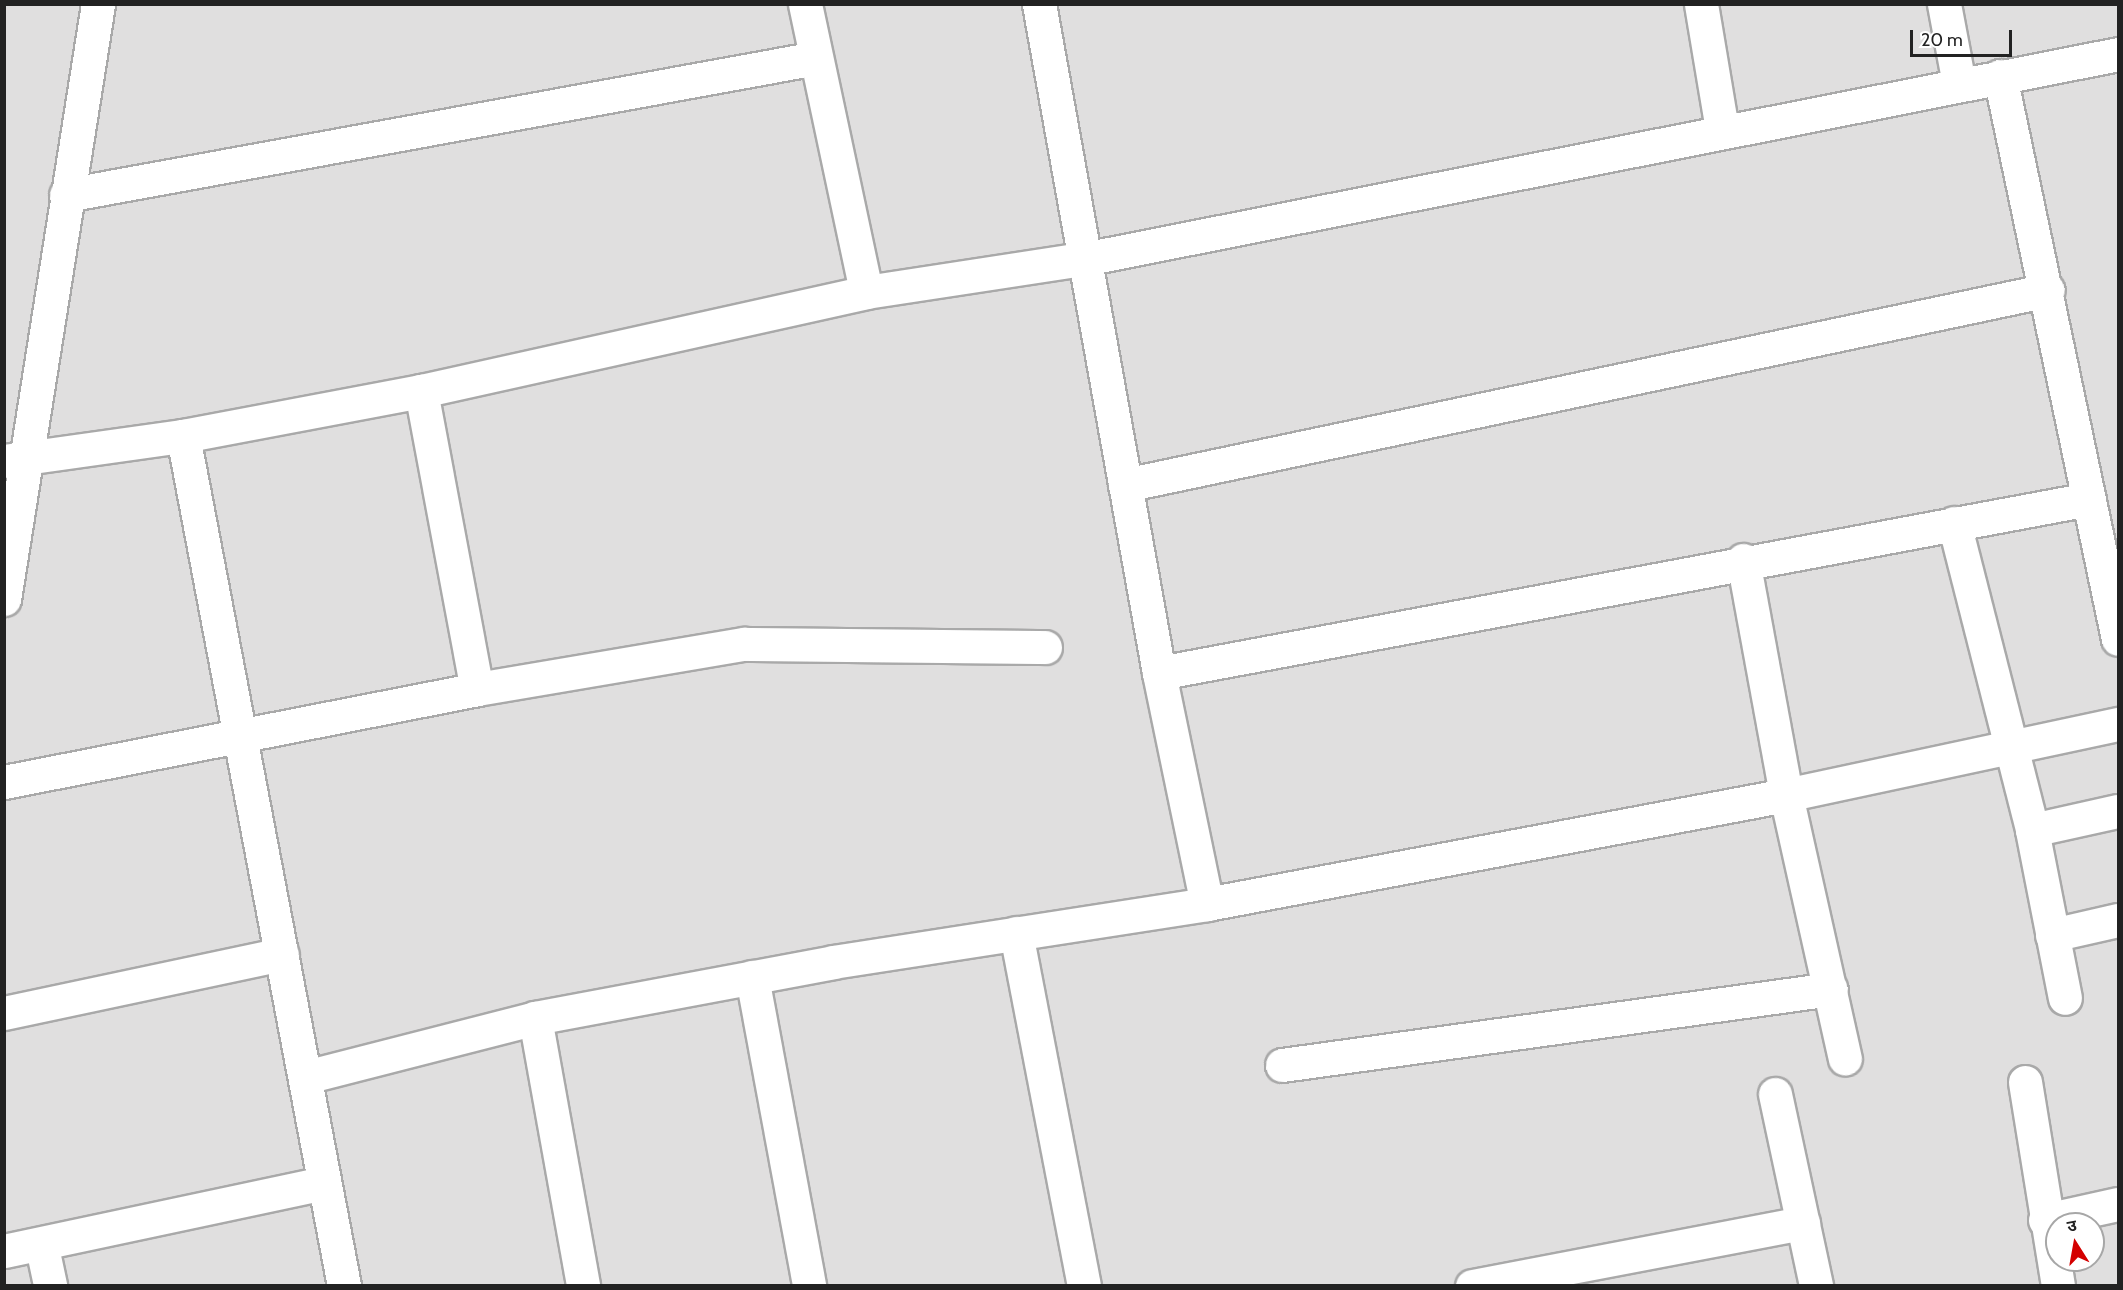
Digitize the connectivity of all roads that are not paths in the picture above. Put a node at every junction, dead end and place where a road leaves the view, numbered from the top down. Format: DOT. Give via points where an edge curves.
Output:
graph roads {
  1 [pos="98,4"];
  2 [pos="805,4"];
  3 [pos="1039,4"];
  4 [pos="1701,4"];
  5 [pos="1944,4"];
  6 [pos="2118,54"];
  7 [pos="816,57"];
  8 [pos="2000,76"];
  9 [pos="1959,84"];
  10 [pos="1722,129"];
  11 [pos="66,195"];
  12 [pos="1089,258"];
  13 [pos="2048,290"];
  14 [pos="866,292"];
  15 [pos="421,391"];
  16 [pos="183,436"];
  17 [pos="13,461"];
  18 [pos="1125,485"];
  19 [pos="2089,499"];
  20 [pos="1954,523"];
  21 [pos="1743,560"];
  22 [pos="4,599"];
  23 [pos="2118,639"];
  24 [pos="1044,647"];
  25 [pos="1159,673"];
  26 [pos="477,689"];
  27 [pos="2118,724"];
  28 [pos="239,735"];
  29 [pos="2011,747"];
  30 [pos="4,783"];
  31 [pos="1786,795"];
  32 [pos="2118,811"];
  33 [pos="2032,830"];
  34 [pos="1207,904"];
  35 [pos="2118,920"];
  36 [pos="1016,933"];
  37 [pos="2052,934"];
  38 [pos="282,954"];
  39 [pos="752,977"];
  40 [pos="1831,989"];
  41 [pos="2065,998"];
  42 [pos="4,1013"];
  43 [pos="535,1018"];
  44 [pos="1845,1058"];
  45 [pos="1282,1065"];
  46 [pos="306,1077"];
  47 [pos="2025,1082"];
  48 [pos="1774,1094"];
  49 [pos="324,1183"];
  50 [pos="2118,1204"];
  51 [pos="2082,1212"];
  52 [pos="2045,1220"];
  53 [pos="1803,1223"];
  54 [pos="42,1247"];
  55 [pos="4,1251"];
  56 [pos="50,1286"];
  57 [pos="344,1286"];
  58 [pos="583,1286"];
  59 [pos="809,1286"];
  60 [pos="1084,1286"];
  61 [pos="1472,1286"];
  62 [pos="1816,1286"];
  1 -- 11 [label="street"];
  2 -- 7 [label="street"];
  3 -- 12 [label="street"];
  4 -- 10 [label="street"];
  5 -- 9 [label="street"];
  6 -- 8 [label="street"];
  7 -- 11 [label="street"];
  7 -- 14 [label="street"];
  8 -- 9 [label="street"];
  8 -- 13 [label="street"];
  9 -- 10 [label="street"];
  10 -- 12 [label="street"];
  11 -- 17 [label="street"];
  12 -- 14 [label="street"];
  12 -- 18 [label="street"];
  13 -- 18 [label="street"];
  13 -- 19 [label="street"];
  14 -- 15 [label="street"];
  15 -- 16 [label="street"];
  15 -- 26 [label="street"];
  16 -- 17 [label="street"];
  16 -- 28 [label="street"];
  17 -- 22 [label="street"];
  18 -- 25 [label="street"];
  19 -- 20 [label="street"];
  19 -- 23 [label="street"];
  20 -- 21 [label="street"];
  20 -- 29 [label="street"];
  21 -- 25 [label="street"];
  21 -- 31 [label="street"];
  24 -- 26 [label="street" via="744,644"];
  25 -- 34 [label="street"];
  26 -- 28 [label="street"];
  27 -- 29 [label="street"];
  28 -- 30 [label="street"];
  28 -- 38 [label="street"];
  29 -- 31 [label="street"];
  29 -- 33 [label="street"];
  31 -- 34 [label="street"];
  31 -- 40 [label="street"];
  32 -- 33 [label="street"];
  33 -- 37 [label="street"];
  34 -- 36 [label="street"];
  35 -- 37 [label="street"];
  36 -- 39 [label="street"];
  36 -- 60 [label="street"];
  37 -- 41 [label="street"];
  38 -- 42 [label="street"];
  38 -- 46 [label="street"];
  39 -- 43 [label="street"];
  39 -- 59 [label="street"];
  40 -- 44 [label="street"];
  40 -- 45 [label="street"];
  43 -- 46 [label="street"];
  43 -- 58 [label="street"];
  46 -- 49 [label="street"];
  47 -- 52 [label="street"];
  48 -- 53 [label="street"];
  49 -- 54 [label="street"];
  49 -- 57 [label="street"];
  50 -- 51 [label="street"];
  53 -- 61 [label="street"];
  53 -- 62 [label="street"];
  54 -- 55 [label="street"];
  54 -- 56 [label="street"];
}
